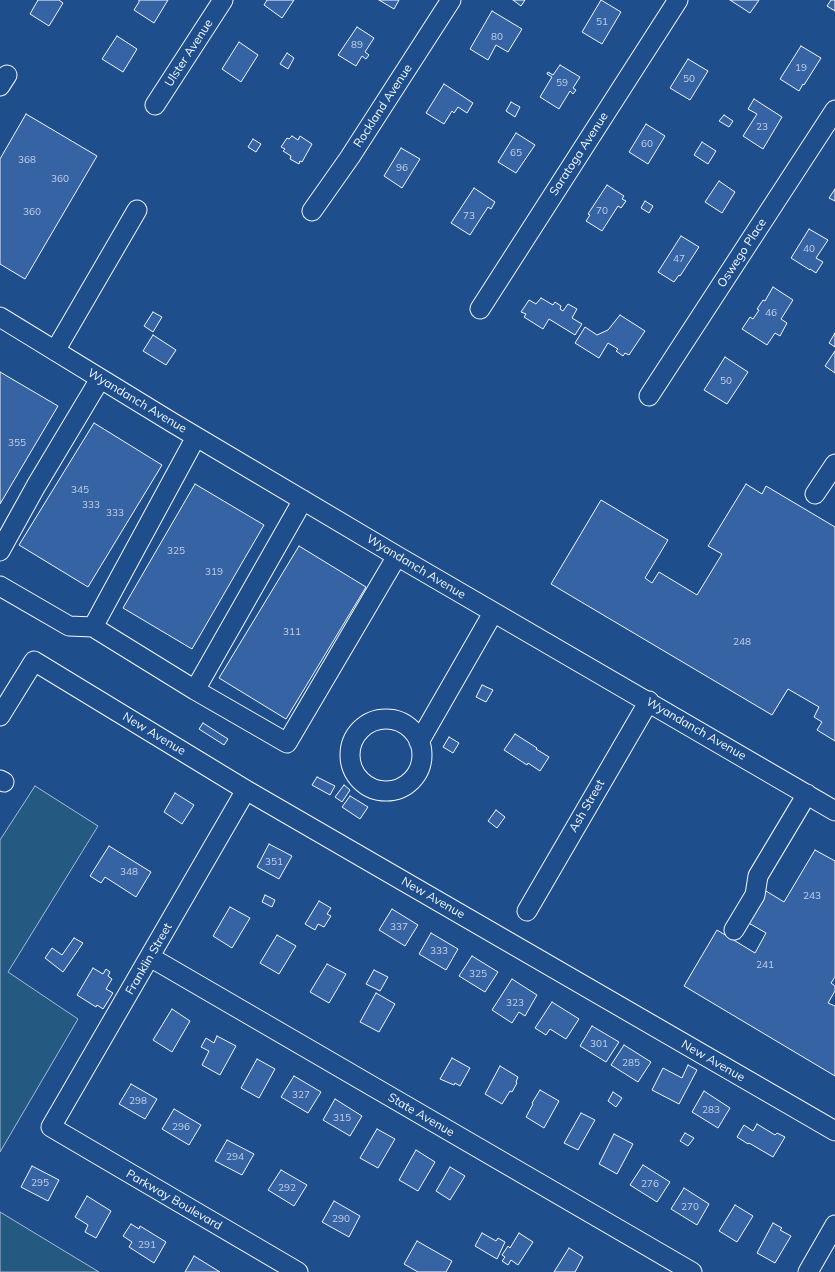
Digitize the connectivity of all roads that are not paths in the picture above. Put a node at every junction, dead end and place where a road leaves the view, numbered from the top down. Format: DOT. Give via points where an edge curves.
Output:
graph roads {
  1 [pos="223,0"];
  2 [pos="452,0"];
  3 [pos="678,0"];
  4 [pos="155,105"];
  5 [pos="835,110"];
  6 [pos="137,210"];
  7 [pos="312,211"];
  8 [pos="480,309"];
  9 [pos="3,326"];
  10 [pos="55,351"];
  11 [pos="100,379"];
  12 [pos="649,396"];
  13 [pos="196,437"];
  14 [pos="835,464"];
  15 [pos="815,494"];
  16 [pos="303,500"];
  17 [pos="0,551"];
  18 [pos="397,556"];
  19 [pos="0,586"];
  20 [pos="493,613"];
  21 [pos="93,628"];
  22 [pos="195,690"];
  23 [pos="649,701"];
  24 [pos="0,716"];
  25 [pos="419,742"];
  26 [pos="246,790"];
  27 [pos="807,794"];
  28 [pos="835,811"];
  29 [pos="527,911"];
  30 [pos="734,930"];
  31 [pos="150,957"];
  32 [pos="51,1127"];
  33 [pos="835,1131"];
  34 [pos="835,1225"];
  35 [pos="298,1272"];
  36 [pos="692,1272"];
  37 [pos="808,1272"];
  1 -- 4 [label="street, Ulster Avenue"];
  2 -- 7 [label="street, Rockland Avenue"];
  3 -- 8 [label="street, Saratoga Avenue"];
  5 -- 12 [label="street, Oswego Place"];
  6 -- 10 [label="street"];
  9 -- 10 [label="street, Wyandanch Avenue"];
  10 -- 11 [label="street, Wyandanch Avenue"];
  11 -- 13 [label="street, Wyandanch Avenue"];
  11 -- 17 [label="street"];
  13 -- 16 [label="street, Wyandanch Avenue"];
  13 -- 21 [label="street"];
  14 -- 15 [label="street"];
  16 -- 18 [label="street, Wyandanch Avenue"];
  16 -- 22 [label="street"];
  18 -- 20 [label="street, Wyandanch Avenue"];
  18 -- 22 [label="street" via="287,743"];
  19 -- 21 [label="street" via="69,626"];
  20 -- 23 [label="street, Wyandanch Avenue"];
  20 -- 25 [label="street"];
  21 -- 22 [label="street"];
  23 -- 27 [label="street, Wyandanch Avenue"];
  23 -- 29 [label="street, Ash Street"];
  24 -- 26 [label="street, New Avenue" via="34,661"];
  26 -- 31 [label="street, Franklin Street"];
  26 -- 33 [label="street, New Avenue"];
  27 -- 28 [label="street, Wyandanch Avenue"];
  27 -- 30 [label="street" via="758,876 755,896"];
  31 -- 32 [label="street, Franklin Street"];
  31 -- 36 [label="street, State Avenue"];
  32 -- 35 [label="street, Parkway Boulevard"];
  34 -- 37 [label="street"];
}
